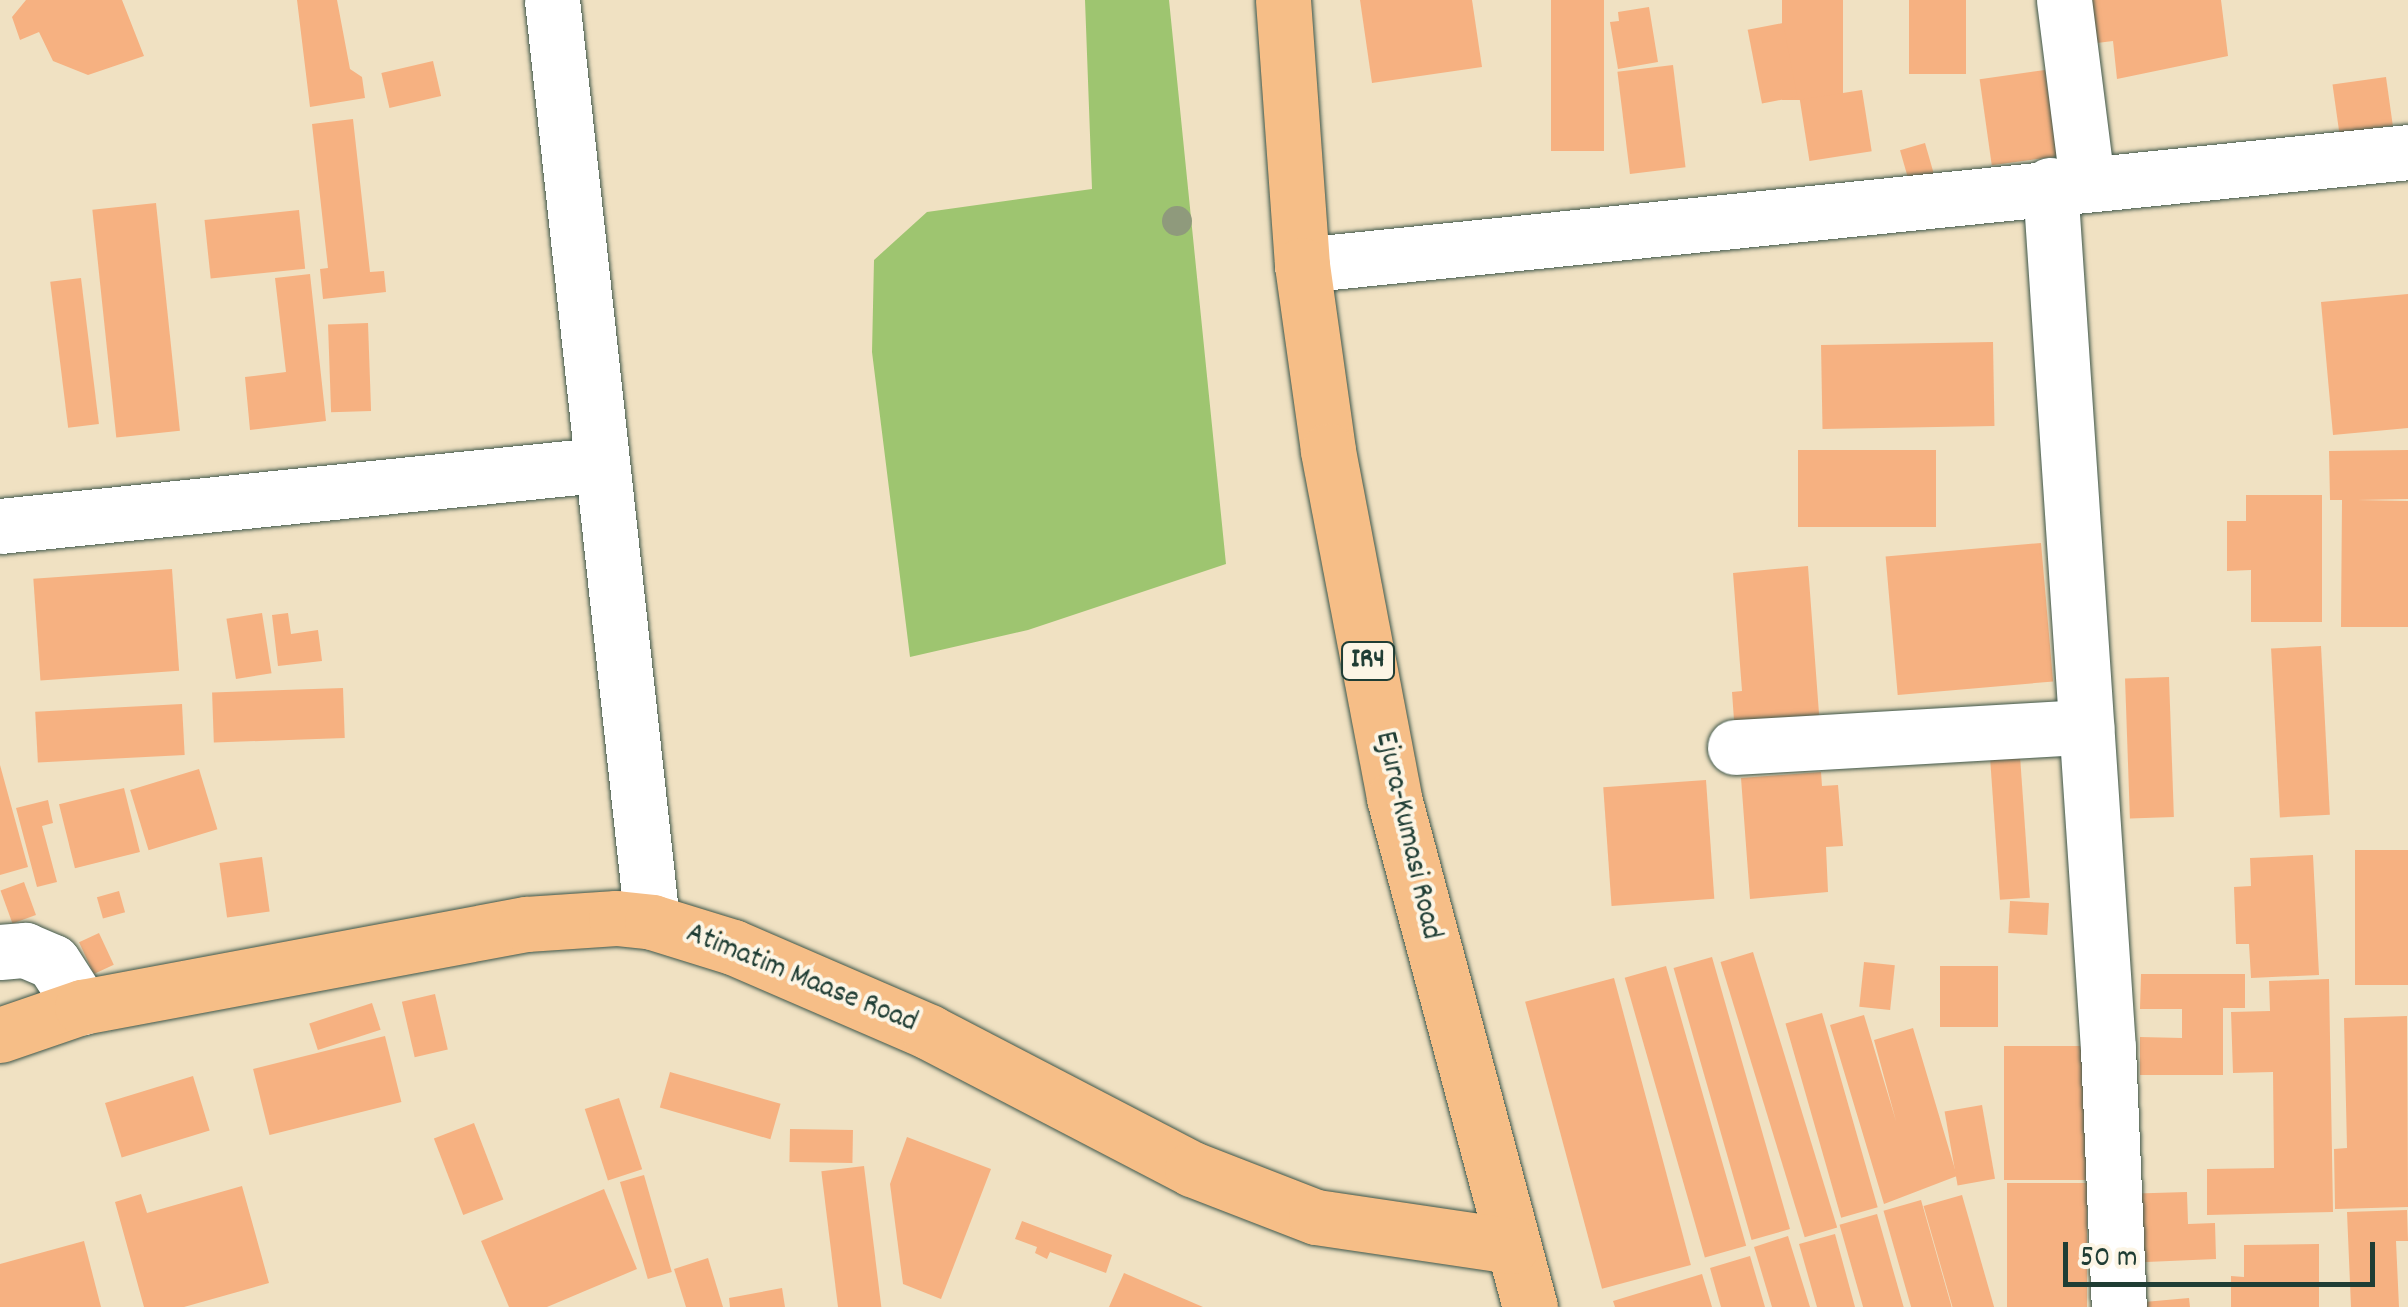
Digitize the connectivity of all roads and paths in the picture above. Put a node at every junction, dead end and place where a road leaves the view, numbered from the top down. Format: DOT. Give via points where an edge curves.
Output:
graph roads {
  1 [pos="552,0"];
  2 [pos="1283,0"];
  3 [pos="2064,0"];
  4 [pos="2408,152"];
  5 [pos="2068,183"];
  6 [pos="1302,264"];
  7 [pos="597,465"];
  8 [pos="0,526"];
  9 [pos="2086,727"];
  10 [pos="1735,747"];
  11 [pos="652,922"];
  12 [pos="0,952"];
  13 [pos="82,1006"];
  14 [pos="0,1035"];
  15 [pos="1512,1246"];
  16 [pos="1530,1307"];
  17 [pos="2118,1307"];
  1 -- 7 [label="street"];
  2 -- 6 [label="main road, Ejura-Kumasi Road / IR4"];
  3 -- 5 [label="street"];
  4 -- 5 [label="street"];
  5 -- 6 [label="street"];
  5 -- 9 [label="street"];
  6 -- 15 [label="main road, Ejura-Kumasi Road / IR4" via="1328,452 1394,798"];
  7 -- 8 [label="street"];
  7 -- 11 [label="street"];
  9 -- 10 [label="street"];
  9 -- 17 [label="street"];
  11 -- 13 [label="main road, Atimatim Maase Road" via="526,924"];
  11 -- 15 [label="main road, Atimatim Maase Road" via="734,946 928,1032 1192,1169 1316,1217"];
  12 -- 13 [label="street" via="25,950 53,962"];
  13 -- 14 [label="main road, Atimatim Maase Road"];
  15 -- 16 [label="main road, Ejura-Kumasi Road / IR4"];
}
